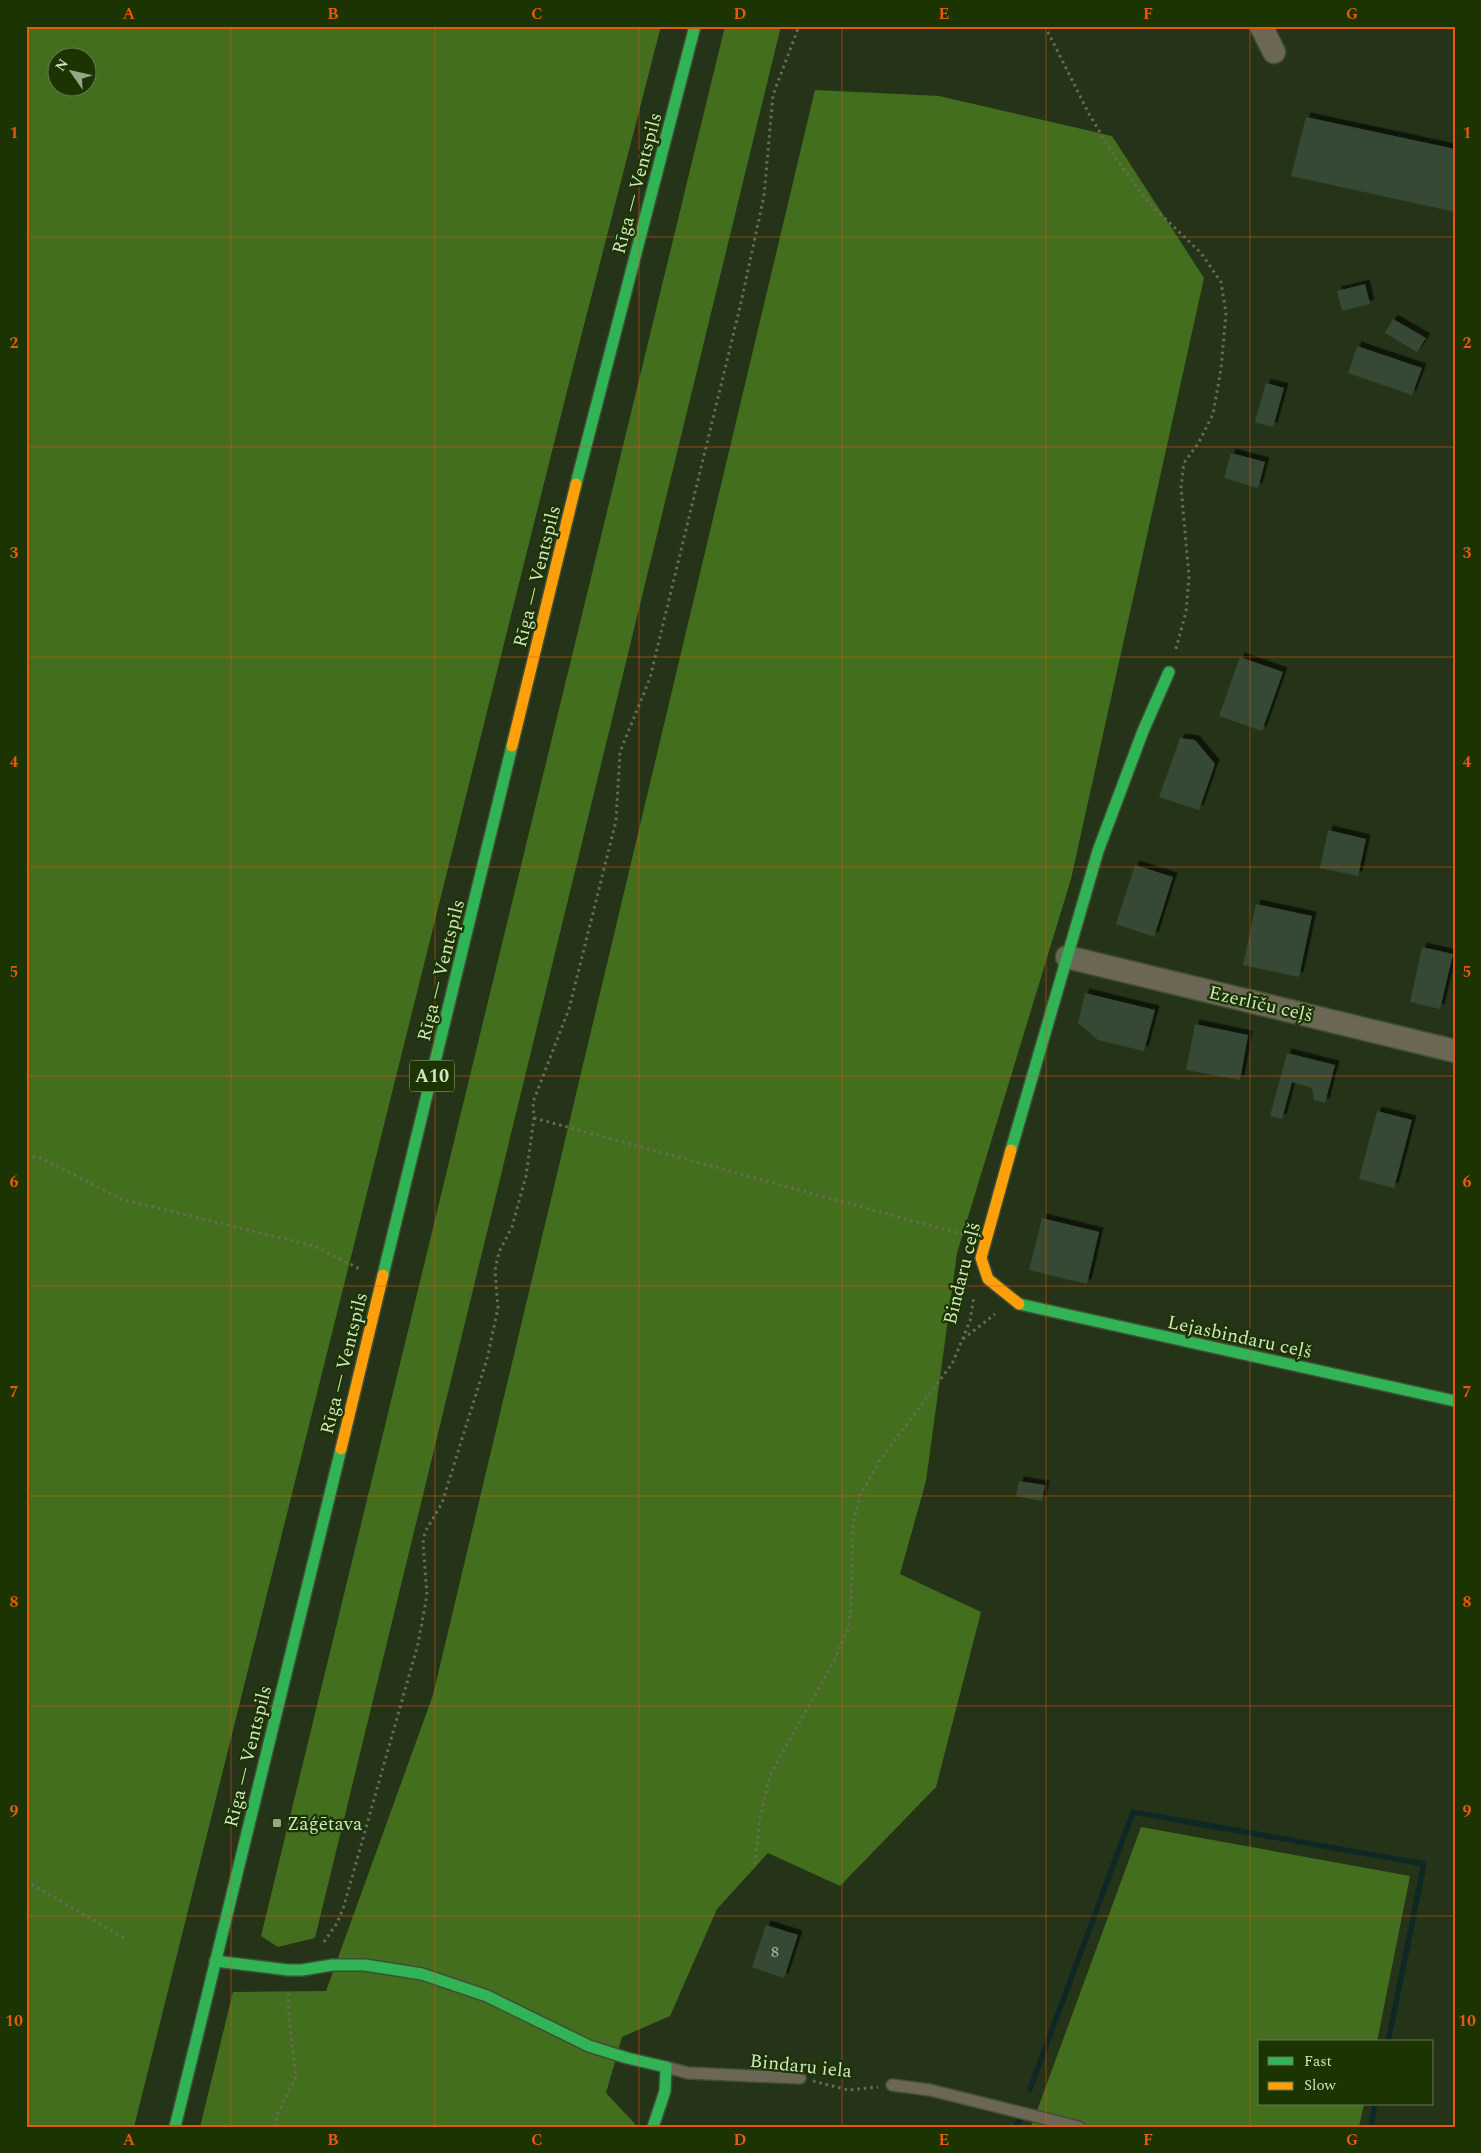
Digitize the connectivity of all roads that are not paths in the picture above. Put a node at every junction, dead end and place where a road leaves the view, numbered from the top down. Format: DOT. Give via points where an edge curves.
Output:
graph roads {
  1 [pos="695,26"];
  2 [pos="1261,26"];
  3 [pos="1274,52"];
  4 [pos="1169,672"];
  5 [pos="1067,957"];
  6 [pos="1455,1050"];
  7 [pos="981,1258"];
  8 [pos="1455,1401"];
  9 [pos="215,1961"];
  10 [pos="666,2067"];
  11 [pos="800,2078"];
  12 [pos="892,2085"];
  13 [pos="174,2127"];
  14 [pos="653,2127"];
  15 [pos="1078,2127"];
  1 -- 9 [label="main road, Rīga — Ventspils / A10" via="593,416"];
  2 -- 3 [label="street"];
  4 -- 5 [label="main road, Bindaru ceļš" via="1098,851"];
  5 -- 6 [label="street, Ezerlīču ceļš"];
  5 -- 7 [label="main road, Bindaru ceļš"];
  7 -- 8 [label="main road, Lejasbindaru ceļš" via="988,1280 1019,1304"];
  9 -- 10 [label="main road" via="257,1968 300,1970 334,1965 422,1973 483,1995 590,2046 633,2061"];
  9 -- 13 [label="main road, Rīga — Ventspils / A10"];
  10 -- 11 [label="lane, Bindaru iela" via="688,2073"];
  10 -- 14 [label="main road" via="665,2091"];
  12 -- 15 [label="lane" via="930,2090"];
}
